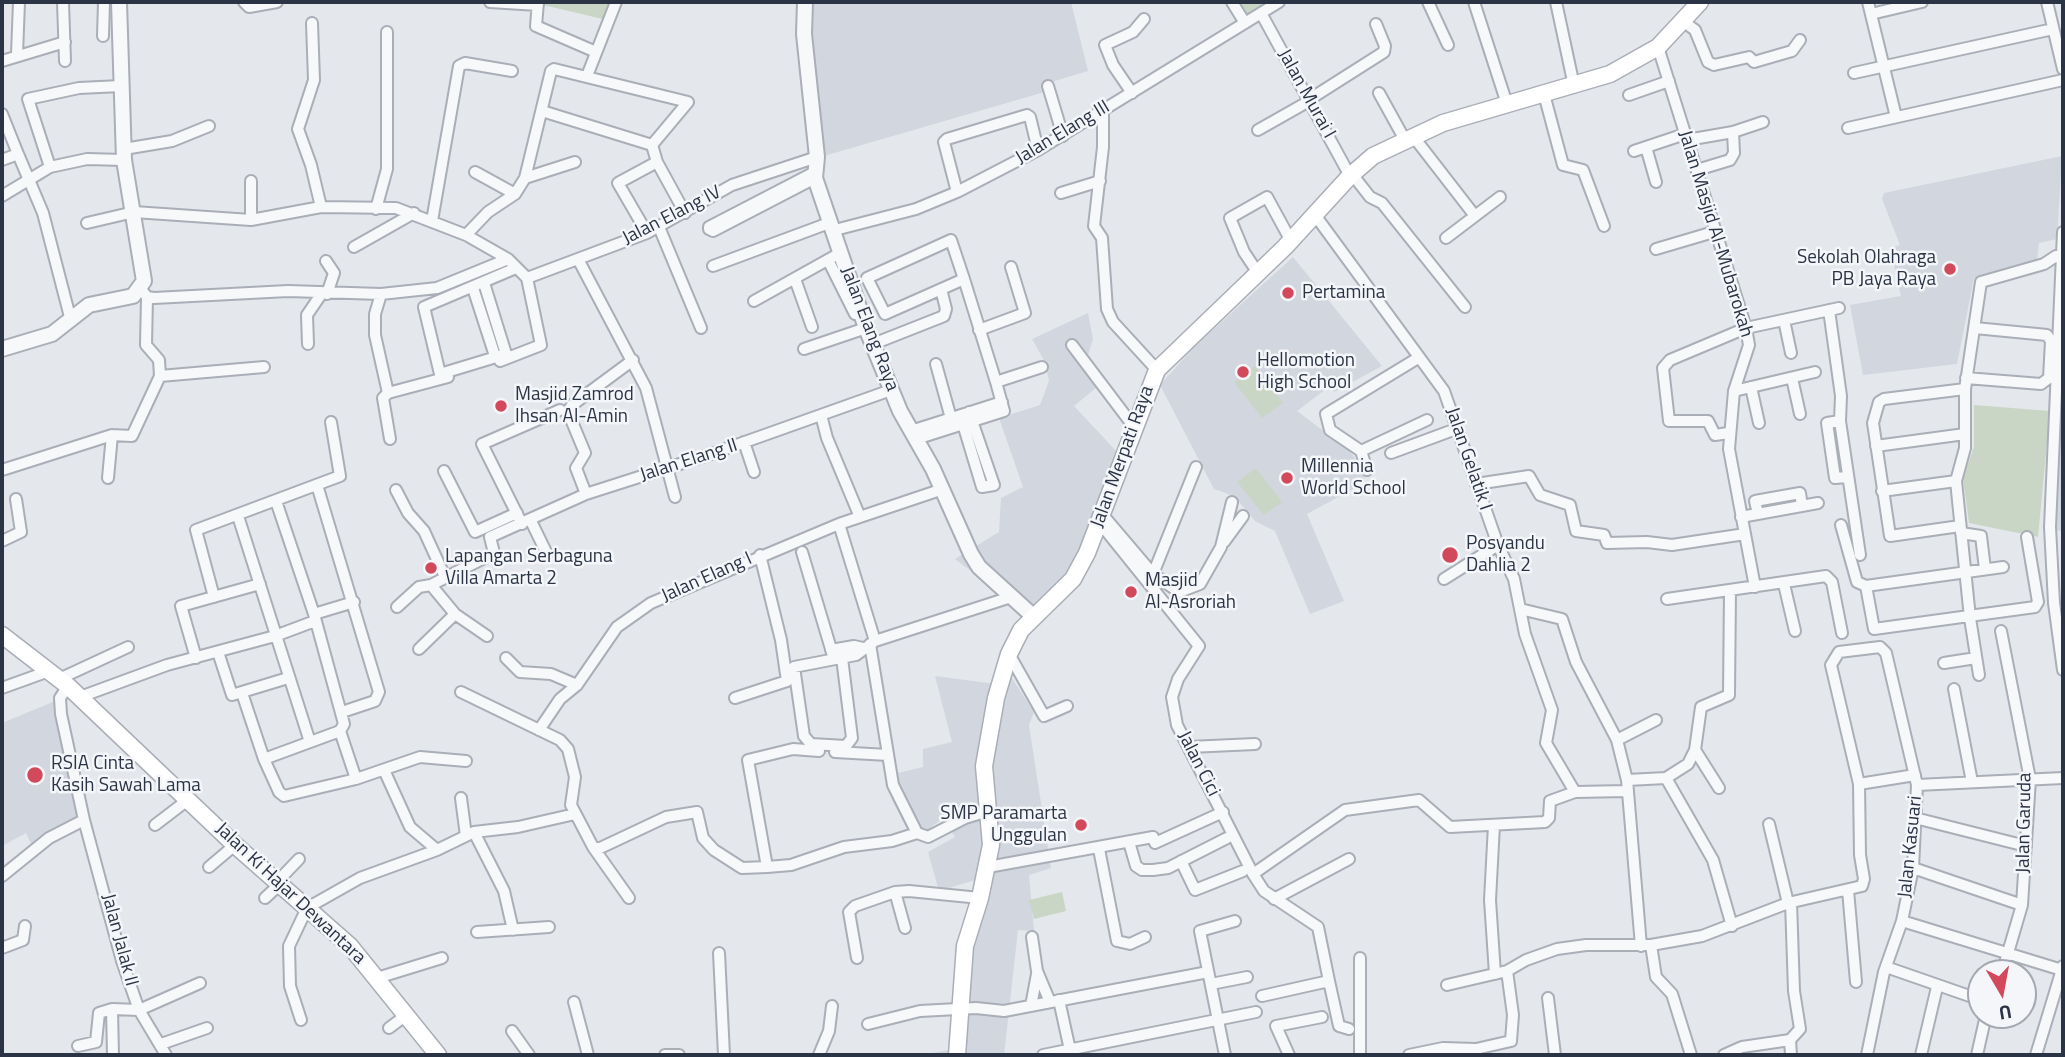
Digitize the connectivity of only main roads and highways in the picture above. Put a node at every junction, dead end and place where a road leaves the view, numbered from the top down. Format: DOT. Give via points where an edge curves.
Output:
graph roads {
  1 [pos="1700,2"];
  2 [pos="2,635"];
  3 [pos="438,1055"];
  4 [pos="957,1055"];
  1 -- 4 [label="main road, Jalan Merpati Raya" via="1658,47 1609,74 1443,123 1373,156 1157,370 1073,579 1021,631 996,698 984,766 991,845 965,946"];
  2 -- 3 [label="main road, Jalan Ki Hajar Dewantara" via="64,683 189,799 205,823 350,946"];
}
